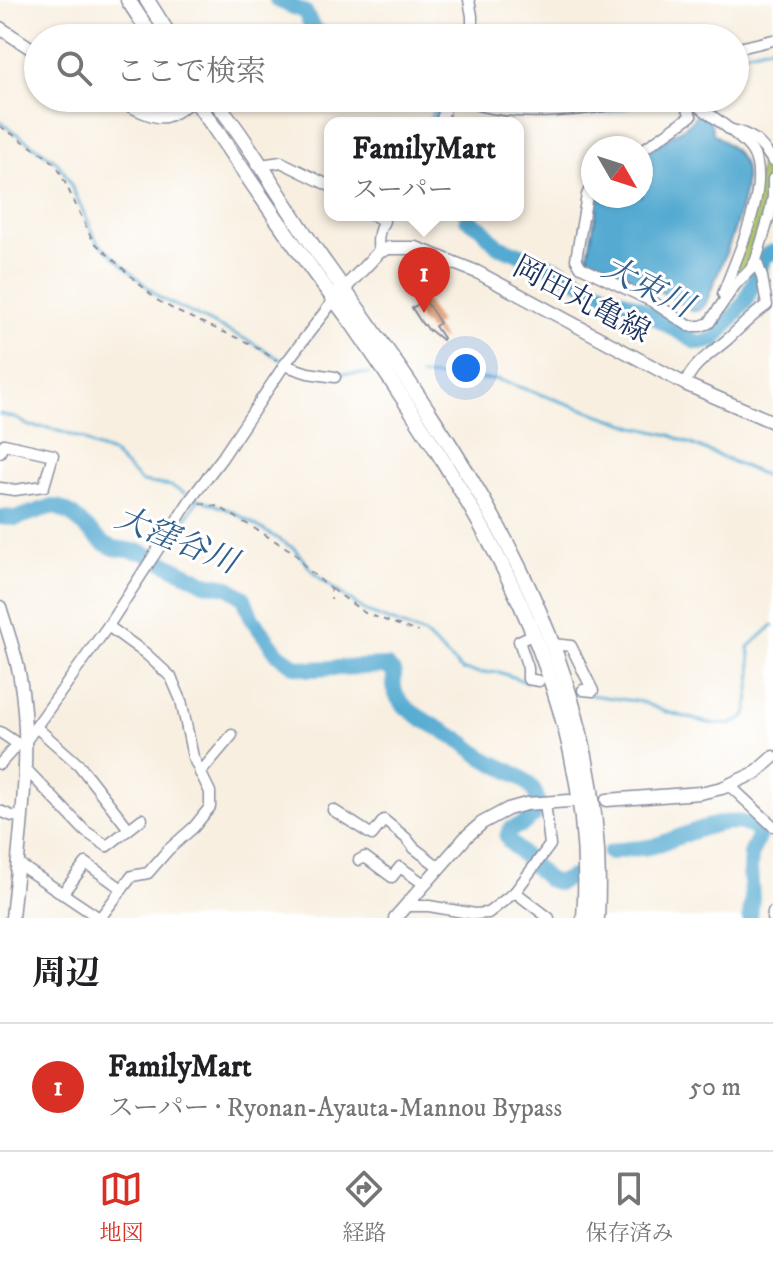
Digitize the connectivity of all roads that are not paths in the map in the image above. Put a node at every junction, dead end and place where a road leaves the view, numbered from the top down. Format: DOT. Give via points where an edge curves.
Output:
graph roads {
  1 [pos="128,0"];
  2 [pos="147,0"];
  3 [pos="469,0"];
  4 [pos="144,24"];
  5 [pos="162,24"];
  6 [pos="471,24"];
  7 [pos="0,28"];
  8 [pos="773,40"];
  9 [pos="24,44"];
  10 [pos="749,46"];
  11 [pos="146,112"];
  12 [pos="174,112"];
  13 [pos="204,112"];
  14 [pos="223,112"];
  15 [pos="689,112"];
  16 [pos="706,112"];
  17 [pos="726,128"];
  18 [pos="653,143"];
  19 [pos="773,161"];
  20 [pos="261,165"];
  21 [pos="773,179"];
  22 [pos="324,183"];
  23 [pos="585,208"];
  24 [pos="384,221"];
  25 [pos="379,252"];
  26 [pos="757,262"];
  27 [pos="339,294"];
  28 [pos="723,301"];
  29 [pos="286,363"];
  30 [pos="335,377"];
  31 [pos="685,384"];
  32 [pos="773,422"];
  33 [pos="0,452"];
  34 [pos="0,488"];
  35 [pos="0,607"];
  36 [pos="108,626"];
  37 [pos="534,634"];
  38 [pos="553,644"];
  39 [pos="539,681"];
  40 [pos="583,690"];
  41 [pos="36,727"];
  42 [pos="0,732"];
  43 [pos="232,735"];
  44 [pos="23,743"];
  45 [pos="773,757"];
  46 [pos="0,764"];
  47 [pos="24,767"];
  48 [pos="200,773"];
  49 [pos="730,786"];
  50 [pos="607,800"];
  51 [pos="569,801"];
  52 [pos="545,802"];
  53 [pos="333,810"];
  54 [pos="0,811"];
  55 [pos="21,817"];
  56 [pos="142,819"];
  57 [pos="773,826"];
  58 [pos="129,829"];
  59 [pos="359,860"];
  60 [pos="17,863"];
  61 [pos="439,867"];
  62 [pos="424,884"];
  63 [pos="122,889"];
  64 [pos="515,892"];
  65 [pos="62,894"];
  66 [pos="405,906"];
  67 [pos="12,918"];
  68 [pos="99,918"];
  69 [pos="395,918"];
  70 [pos="549,918"];
  71 [pos="584,918"];
  72 [pos="597,918"];
  1 -- 4 [label="highway"];
  2 -- 5 [label="highway"];
  3 -- 6 [label="street"];
  7 -- 9 [label="main road"];
  8 -- 10 [label="street"];
  11 -- 12 [label="main road" via="162,117"];
  13 -- 27 [label="highway"];
  14 -- 20 [label="highway"];
  15 -- 18 [label="street" via="691,116"];
  16 -- 17 [label="street"];
  17 -- 19 [label="street" via="748,133"];
  17 -- 28 [label="street" via="751,149 759,179"];
  20 -- 22 [label="street" via="281,162"];
  20 -- 27 [label="highway"];
  21 -- 26 [label="street"];
  23 -- 28 [label="street" via="576,259 581,267 689,326 709,323"];
  24 -- 25 [label="street" via="378,231"];
  25 -- 27 [label="main road"];
  25 -- 31 [label="main road, 岡田丸亀線" via="416,248 477,272"];
  26 -- 28 [label="street"];
  26 -- 31 [label="street" via="767,305 703,359"];
  27 -- 29 [label="street"];
  27 -- 37 [label="highway" via="493,545"];
  27 -- 38 [label="highway" via="433,416 505,536"];
  29 -- 30 [label="street"];
  29 -- 36 [label="street"];
  31 -- 32 [label="main road, 岡田丸亀線"];
  33 -- 34 [label="street" via="4,444 53,455 44,486"];
  35 -- 44 [label="main road" via="20,678"];
  36 -- 41 [label="street"];
  36 -- 48 [label="street" via="171,677"];
  37 -- 39 [label="street" via="519,641 528,679"];
  37 -- 71 [label="highway" via="551,677 579,794"];
  38 -- 40 [label="street" via="571,646 593,691"];
  38 -- 72 [label="highway" via="591,793"];
  41 -- 44 [label="street"];
  41 -- 58 [label="street" via="79,765"];
  42 -- 44 [label="street"];
  43 -- 48 [label="street"];
  44 -- 46 [label="street"];
  44 -- 47 [label="main road"];
  45 -- 49 [label="main road"];
  47 -- 55 [label="main road"];
  47 -- 58 [label="street" via="85,831 107,846"];
  48 -- 63 [label="street" via="210,792 210,807 148,873 132,876"];
  49 -- 50 [label="main road"];
  49 -- 57 [label="street"];
  51 -- 52 [label="main road"];
  52 -- 61 [label="main road" via="508,809 482,823"];
  52 -- 64 [label="street" via="550,845"];
  53 -- 61 [label="street" via="372,835 384,820"];
  54 -- 55 [label="street"];
  55 -- 60 [label="main road"];
  56 -- 58 [label="street"];
  59 -- 62 [label="street" via="365,857 392,877 400,867"];
  60 -- 65 [label="street"];
  60 -- 67 [label="main road"];
  61 -- 62 [label="main road"];
  62 -- 66 [label="main road"];
  63 -- 65 [label="street" via="86,863"];
  63 -- 68 [label="street"];
  64 -- 66 [label="street" via="488,913"];
  64 -- 70 [label="street"];
  65 -- 68 [label="street"];
  66 -- 69 [label="main road"];
}
